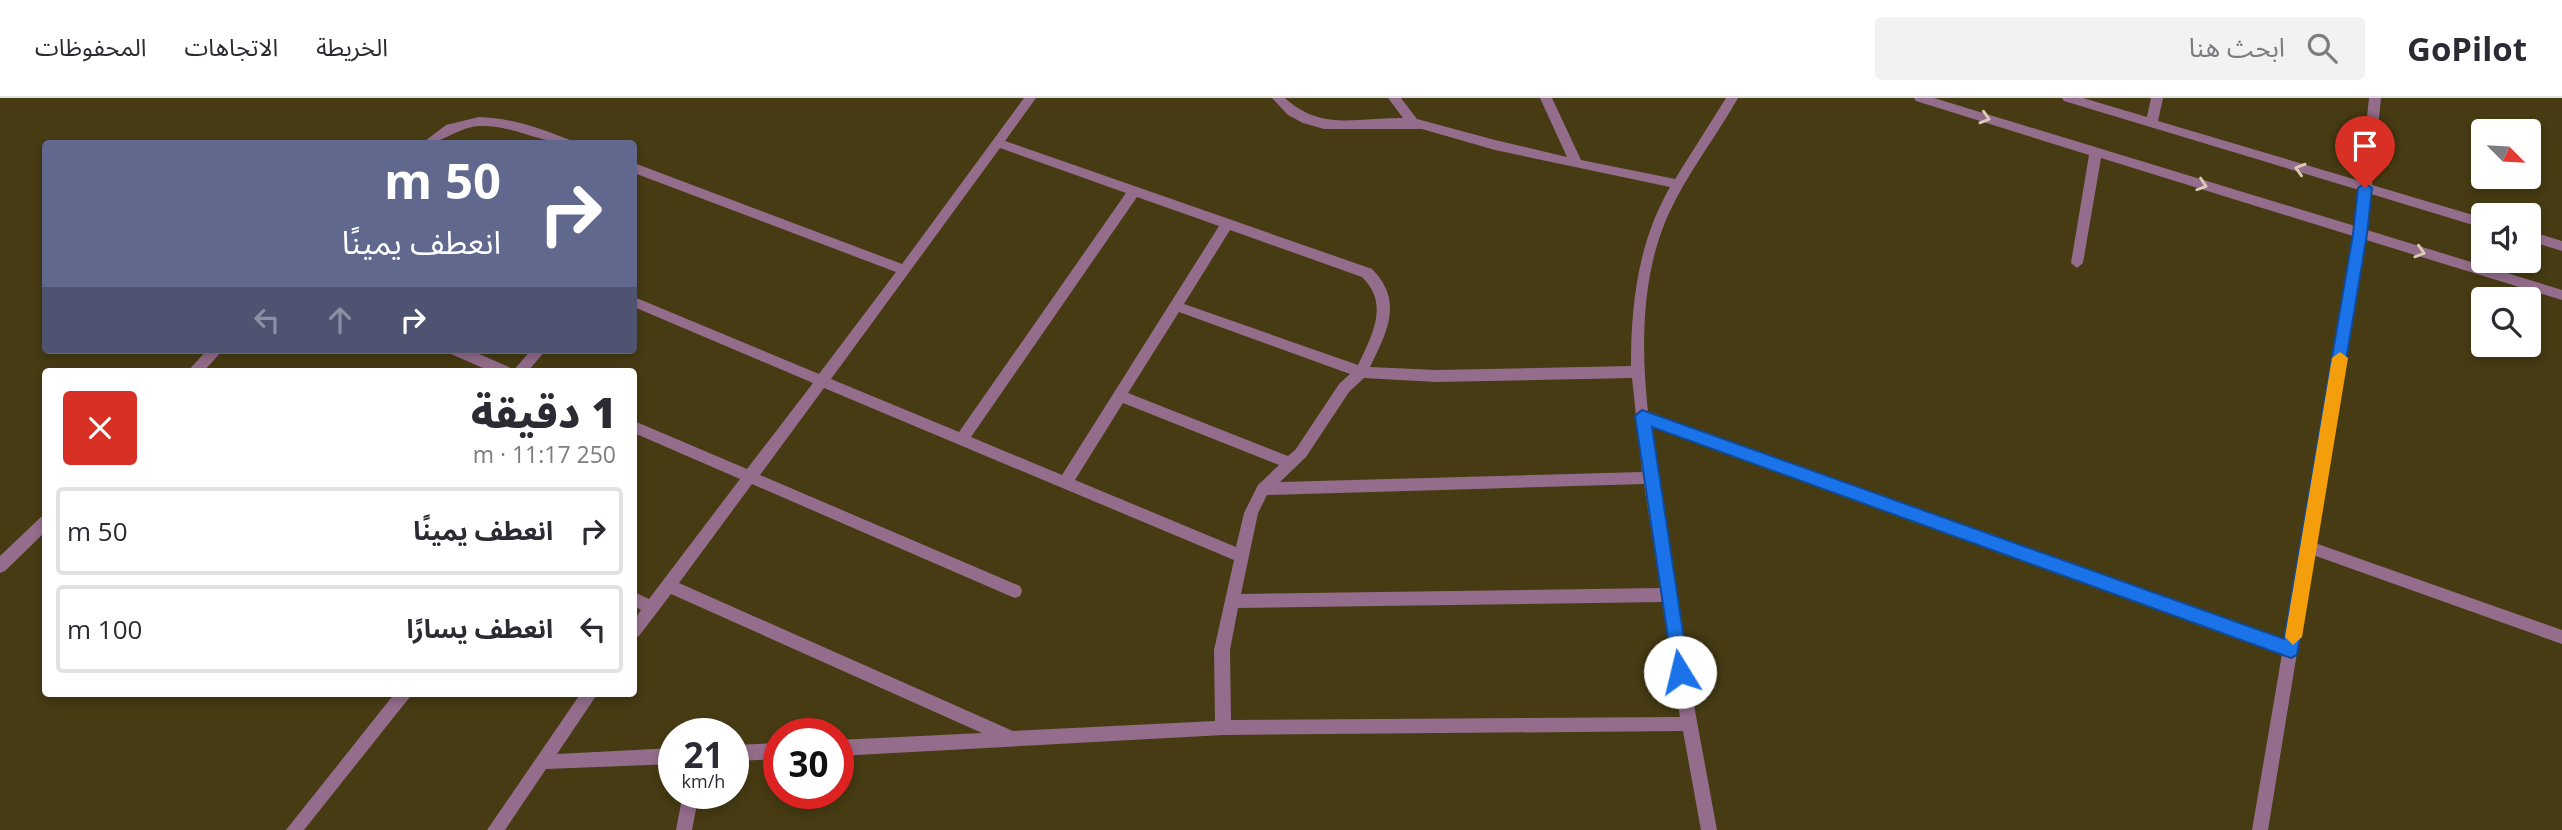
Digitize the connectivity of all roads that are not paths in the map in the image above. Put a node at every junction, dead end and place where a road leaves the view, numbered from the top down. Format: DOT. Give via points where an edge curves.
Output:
graph roads {
  1 [pos="1030,98"];
  2 [pos="1278,98"];
  3 [pos="1394,98"];
  4 [pos="1546,98"];
  5 [pos="1732,98"];
  6 [pos="1920,98"];
  7 [pos="2068,98"];
  8 [pos="2157,98"];
  9 [pos="2375,98"];
  10 [pos="1413,123"];
  11 [pos="2152,123"];
  12 [pos="432,140"];
  13 [pos="555,140"];
  14 [pos="998,143"];
  15 [pos="2096,151"];
  16 [pos="1577,164"];
  17 [pos="637,169"];
  18 [pos="1677,184"];
  19 [pos="2365,188"];
  20 [pos="1135,190"];
  21 [pos="2471,219"];
  22 [pos="1228,223"];
  23 [pos="2360,234"];
  24 [pos="2541,240"];
  25 [pos="2562,246"];
  26 [pos="2077,263"];
  27 [pos="905,270"];
  28 [pos="2562,295"];
  29 [pos="637,303"];
  30 [pos="1175,306"];
  31 [pos="212,354"];
  32 [pos="465,354"];
  33 [pos="535,354"];
  34 [pos="198,368"];
  35 [pos="497,368"];
  36 [pos="523,368"];
  37 [pos="1361,372"];
  38 [pos="1636,372"];
  39 [pos="820,383"];
  40 [pos="1120,396"];
  41 [pos="1642,416"];
  42 [pos="637,428"];
  43 [pos="961,440"];
  44 [pos="1290,463"];
  45 [pos="749,477"];
  46 [pos="1650,478"];
  47 [pos="1065,483"];
  48 [pos="1263,489"];
  49 [pos="42,524"];
  50 [pos="2309,547"];
  51 [pos="1241,556"];
  52 [pos="0,566"];
  53 [pos="667,585"];
  54 [pos="1015,592"];
  55 [pos="1668,595"];
  56 [pos="637,600"];
  57 [pos="1231,601"];
  58 [pos="650,607"];
  59 [pos="637,626"];
  60 [pos="2562,637"];
  61 [pos="2291,650"];
  62 [pos="402,697"];
  63 [pos="587,697"];
  64 [pos="1688,724"];
  65 [pos="1223,728"];
  66 [pos="1012,739"];
  67 [pos="854,747"];
  68 [pos="658,757"];
  69 [pos="541,762"];
  70 [pos="688,809"];
  71 [pos="294,830"];
  72 [pos="495,830"];
  73 [pos="684,830"];
  74 [pos="1709,830"];
  75 [pos="2260,830"];
  1 -- 14 [label="street"];
  2 -- 10 [label="street" via="1291,113 1317,124"];
  3 -- 10 [label="street"];
  4 -- 16 [label="street"];
  5 -- 18 [label="street"];
  6 -- 15 [label="street, one-way"];
  7 -- 11 [label="street"];
  8 -- 11 [label="street"];
  9 -- 19 [label="street"];
  10 -- 16 [label="street"];
  19 -- 11 [label="street, one-way"];
  12 -- 13 [label="street" via="450,127 497,122"];
  14 -- 20 [label="street"];
  14 -- 27 [label="street"];
  15 -- 23 [label="street, one-way"];
  15 -- 26 [label="street"];
  16 -- 18 [label="street"];
  17 -- 27 [label="street"];
  18 -- 38 [label="street" via="1648,255 1639,301"];
  19 -- 21 [label="street"];
  19 -- 23 [label="street"];
  20 -- 22 [label="street"];
  20 -- 43 [label="street"];
  22 -- 30 [label="street"];
  22 -- 37 [label="street" via="1374,278 1384,302 1383,318"];
  23 -- 28 [label="street, one-way"];
  23 -- 50 [label="street"];
  24 -- 25 [label="street"];
  27 -- 39 [label="street"];
  29 -- 39 [label="street"];
  30 -- 37 [label="street"];
  30 -- 40 [label="street"];
  31 -- 34 [label="street"];
  32 -- 35 [label="street"];
  33 -- 36 [label="street"];
  37 -- 38 [label="street" via="1436,376"];
  37 -- 44 [label="street" via="1344,388 1312,439"];
  38 -- 41 [label="street"];
  39 -- 43 [label="street"];
  39 -- 45 [label="street"];
  40 -- 44 [label="street"];
  40 -- 47 [label="street"];
  41 -- 46 [label="street"];
  41 -- 61 [label="street"];
  42 -- 45 [label="street"];
  43 -- 47 [label="street"];
  44 -- 48 [label="street"];
  45 -- 53 [label="street"];
  45 -- 54 [label="street"];
  46 -- 48 [label="street"];
  46 -- 55 [label="street"];
  47 -- 51 [label="street"];
  48 -- 51 [label="street" via="1251,513"];
  49 -- 52 [label="street"];
  50 -- 60 [label="street"];
  50 -- 61 [label="street"];
  51 -- 57 [label="street"];
  53 -- 58 [label="street"];
  53 -- 66 [label="street"];
  55 -- 57 [label="street"];
  55 -- 64 [label="street"];
  56 -- 58 [label="street"];
  57 -- 65 [label="street" via="1223,650"];
  58 -- 59 [label="street"];
  61 -- 75 [label="street"];
  62 -- 71 [label="street"];
  63 -- 69 [label="street"];
  64 -- 65 [label="street"];
  64 -- 74 [label="street"];
  65 -- 66 [label="street"];
  66 -- 67 [label="street"];
  68 -- 69 [label="street"];
  69 -- 72 [label="street"];
  70 -- 73 [label="street"];
}
